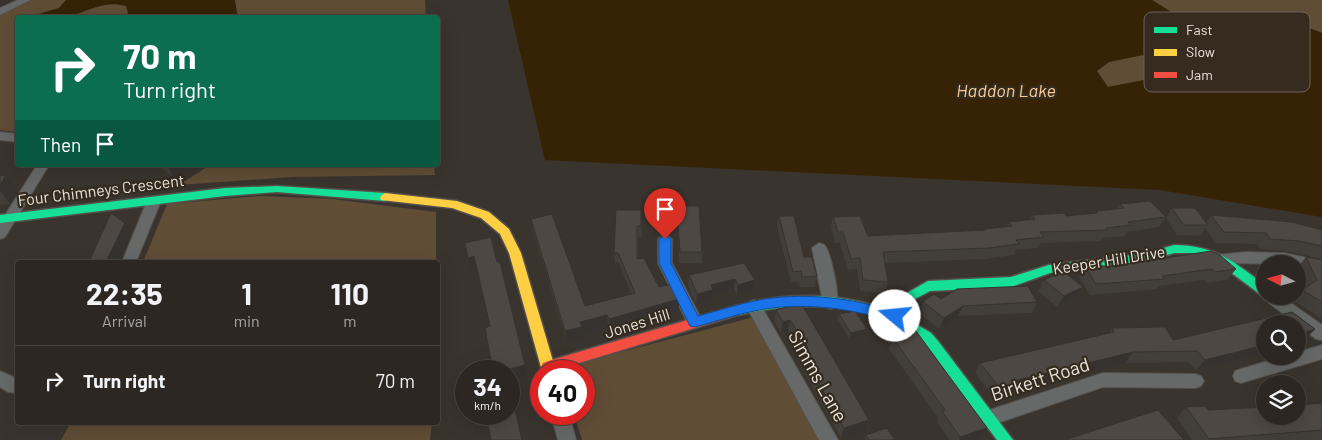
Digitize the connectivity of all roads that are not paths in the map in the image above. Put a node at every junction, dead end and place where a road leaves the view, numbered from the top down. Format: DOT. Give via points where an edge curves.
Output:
graph roads {
  1 [pos="25,0"];
  2 [pos="0,12"];
  3 [pos="0,136"];
  4 [pos="15,138"];
  5 [pos="41,167"];
  6 [pos="154,201"];
  7 [pos="6,218"];
  8 [pos="0,234"];
  9 [pos="665,239"];
  10 [pos="819,248"];
  11 [pos="1221,259"];
  12 [pos="130,260"];
  13 [pos="1322,266"];
  14 [pos="1256,285"];
  15 [pos="831,303"];
  16 [pos="1282,305"];
  17 [pos="754,306"];
  18 [pos="895,316"];
  19 [pos="695,322"];
  20 [pos="1322,334"];
  21 [pos="1322,352"];
  22 [pos="545,360"];
  23 [pos="576,360"];
  24 [pos="1241,376"];
  25 [pos="0,378"];
  26 [pos="1195,381"];
  27 [pos="15,386"];
  28 [pos="989,418"];
  29 [pos="563,425"];
  30 [pos="567,440"];
  31 [pos="829,440"];
  32 [pos="1006,440"];
  1 -- 2 [label="street"];
  3 -- 4 [label="street"];
  5 -- 7 [label="street"];
  6 -- 7 [label="street, Four Chimneys Crescent"];
  6 -- 12 [label="street"];
  6 -- 22 [label="street, Four Chimneys Crescent" via="277,189 328,191 424,199 454,204 485,216 506,232 515,253"];
  7 -- 8 [label="street"];
  9 -- 19 [label="street" via="665,263"];
  10 -- 15 [label="street"];
  11 -- 13 [label="street" via="1237,256 1277,258"];
  11 -- 14 [label="street, Keeper Hill Drive"];
  11 -- 18 [label="street, Keeper Hill Drive" via="1193,249 1174,249 1147,257 1049,269 1010,282 928,286 911,296"];
  15 -- 17 [label="street, Jones Hill" via="788,302"];
  15 -- 18 [label="street, Jones Hill"];
  16 -- 20 [label="street"];
  17 -- 19 [label="street, Jones Hill"];
  17 -- 31 [label="street, Simms Lane"];
  18 -- 28 [label="street, Jones Hill" via="925,336"];
  19 -- 23 [label="street, Jones Hill"];
  21 -- 24 [label="street"];
  25 -- 27 [label="street"];
  26 -- 28 [label="street, Birkett Road" via="1103,380"];
  28 -- 32 [label="street, Jones Hill"];
  29 -- 30 [label="street"];
}
